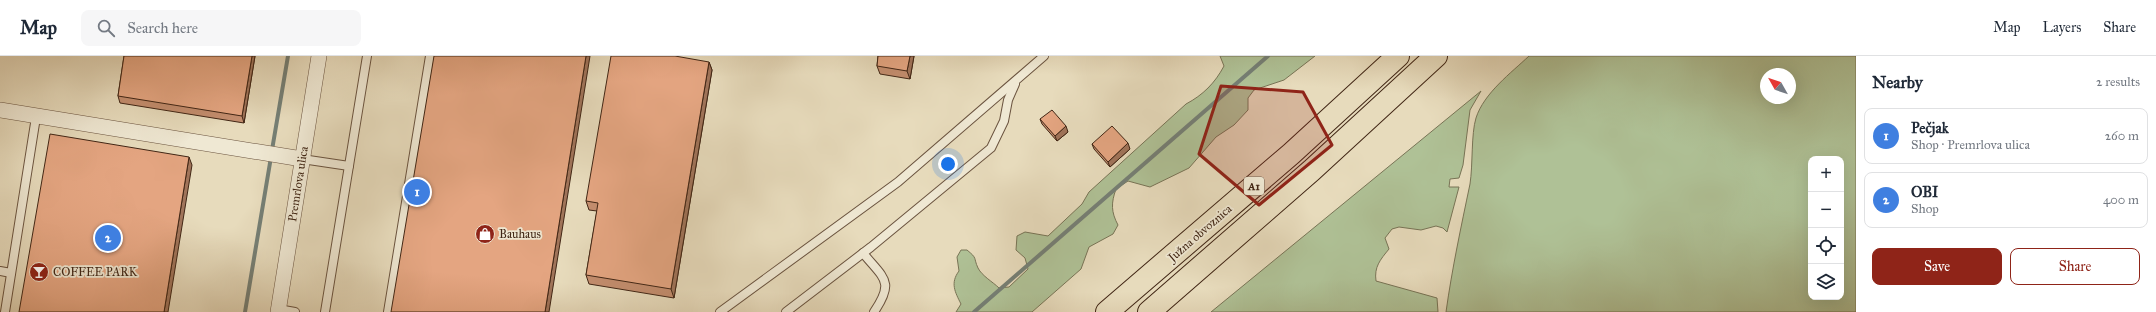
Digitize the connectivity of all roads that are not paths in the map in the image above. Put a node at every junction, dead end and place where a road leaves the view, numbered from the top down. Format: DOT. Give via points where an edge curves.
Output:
graph roads {
  1 [pos="319,56"];
  2 [pos="367,56"];
  3 [pos="430,56"];
  4 [pos="1044,56"];
  5 [pos="1398,56"];
  6 [pos="1436,56"];
  7 [pos="1015,83"];
  8 [pos="0,110"];
  9 [pos="36,116"];
  10 [pos="302,159"];
  11 [pos="349,166"];
  12 [pos="863,253"];
  13 [pos="0,271"];
  14 [pos="11,273"];
  15 [pos="278,310"];
  16 [pos="5,312"];
  17 [pos="295,312"];
  18 [pos="325,312"];
  19 [pos="388,312"];
  20 [pos="720,312"];
  21 [pos="786,312"];
  22 [pos="874,312"];
  23 [pos="1107,312"];
  24 [pos="1149,312"];
  1 -- 10 [label="street, Premrlova ulica"];
  2 -- 11 [label="lane"];
  3 -- 19 [label="lane"];
  4 -- 7 [label="lane"];
  5 -- 23 [label="highway, Južna obvoznica / A1" via="1291,154"];
  6 -- 24 [label="highway, A1" via="1312,170"];
  7 -- 12 [label="lane" via="1004,120 991,148"];
  7 -- 20 [label="lane" via="898,182"];
  8 -- 9 [label="street"];
  9 -- 10 [label="street"];
  9 -- 14 [label="lane"];
  10 -- 11 [label="lane"];
  10 -- 15 [label="street, Premrlova ulica"];
  11 -- 18 [label="lane"];
  12 -- 21 [label="lane"];
  12 -- 22 [label="lane" via="883,278 886,287 885,294"];
  13 -- 14 [label="lane"];
  14 -- 16 [label="lane"];
  15 -- 17 [label="lane"];
}
